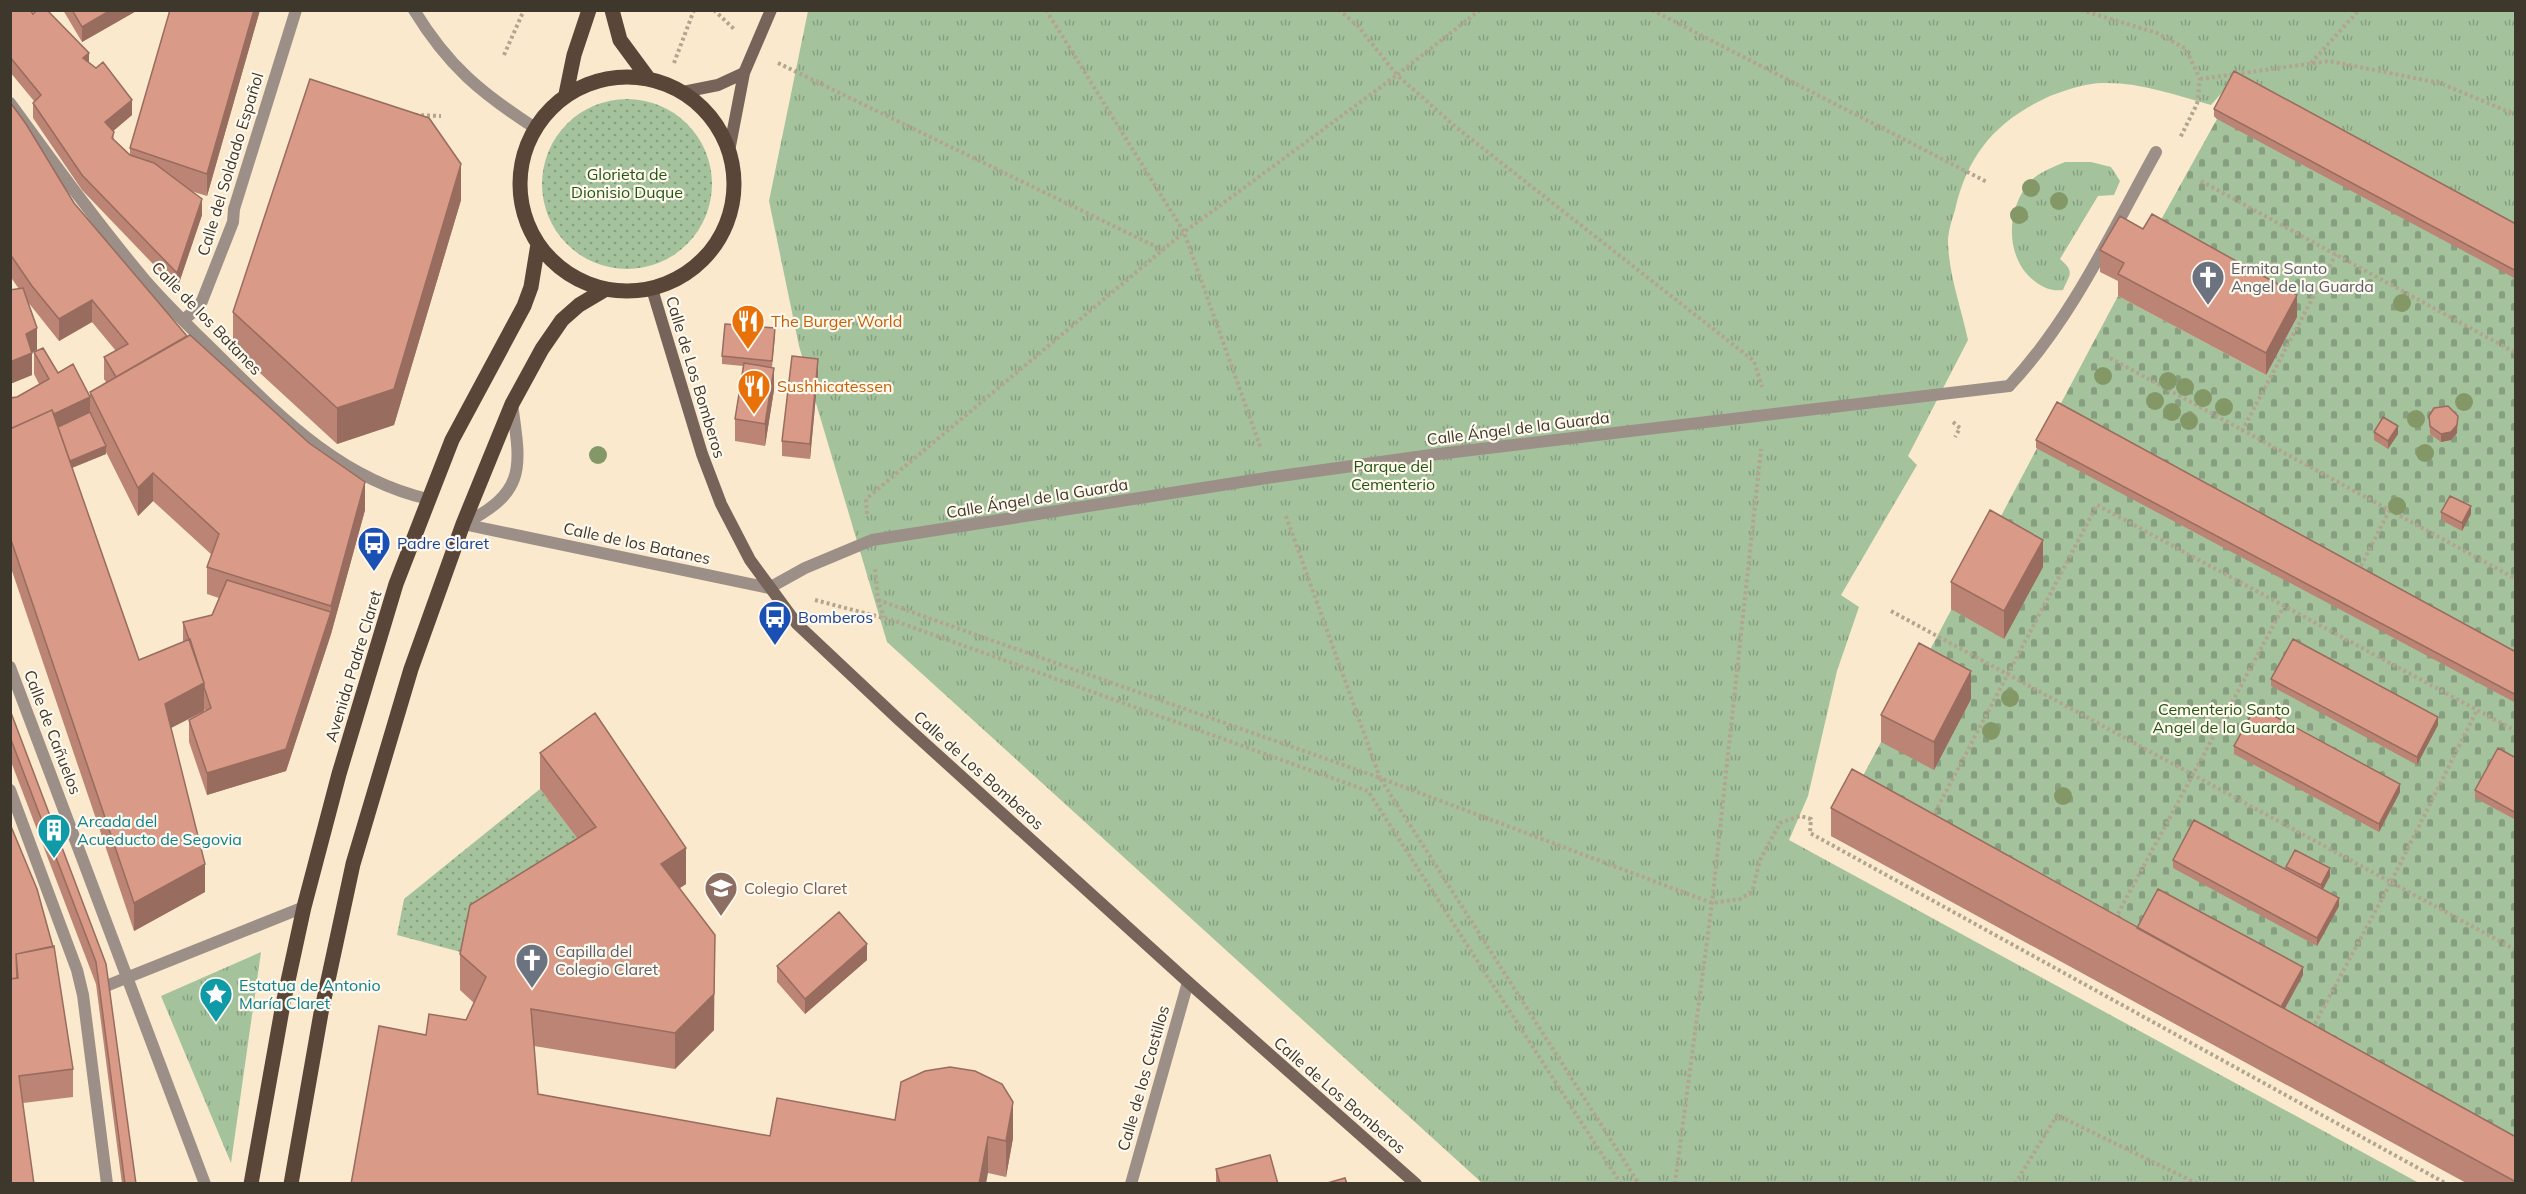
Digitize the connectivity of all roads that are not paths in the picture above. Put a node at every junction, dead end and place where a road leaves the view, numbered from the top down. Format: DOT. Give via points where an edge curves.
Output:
graph roads {
  1 [pos="296,10"];
  2 [pos="414,10"];
  3 [pos="589,10"];
  4 [pos="612,10"];
  5 [pos="771,10"];
  6 [pos="744,73"];
  7 [pos="648,78"];
  8 [pos="683,92"];
  9 [pos="566,94"];
  10 [pos="10,103"];
  11 [pos="535,128"];
  12 [pos="729,151"];
  13 [pos="2156,152"];
  14 [pos="538,244"];
  15 [pos="652,288"];
  16 [pos="606,289"];
  17 [pos="183,320"];
  18 [pos="512,404"];
  19 [pos="428,499"];
  20 [pos="463,524"];
  21 [pos="769,588"];
  22 [pos="10,667"];
  23 [pos="10,790"];
  24 [pos="304,907"];
  25 [pos="127,978"];
  26 [pos="1188,982"];
  27 [pos="83,995"];
  28 [pos="107,1184"];
  29 [pos="205,1184"];
  30 [pos="251,1184"];
  31 [pos="291,1184"];
  32 [pos="1131,1184"];
  33 [pos="1416,1184"];
  1 -- 17 [label="street, Calle del Soldado Español" via="233,222 202,302"];
  2 -- 11 [label="street" via="436,44 470,82"];
  3 -- 9 [label="main road"];
  4 -- 7 [label="main road" via="620,40"];
  5 -- 6 [label="street"];
  6 -- 8 [label="street" via="718,85"];
  6 -- 12 [label="street"];
  7 -- 8 [label="main road"];
  7 -- 9 [label="main road" via="618,76 594,81"];
  8 -- 12 [label="main road" via="711,117"];
  9 -- 11 [label="main road"];
  10 -- 17 [label="street, Calle de los Batanes" via="102,227"];
  11 -- 14 [label="main road" via="521,162 519,191 528,227"];
  12 -- 15 [label="main road" via="734,194 720,237 691,270"];
  13 -- 21 [label="street, Calle Ángel de la Guarda" via="2074,297 2033,361 2009,386 1438,454 884,538 805,568"];
  14 -- 16 [label="main road" via="572,276"];
  14 -- 19 [label="main road, Avenida Padre Claret" via="524,306 452,440"];
  15 -- 16 [label="main road"];
  15 -- 21 [label="street, Calle de Los Bomberos" via="715,489 750,560"];
  16 -- 18 [label="main road" via="562,320"];
  17 -- 19 [label="street, Calle de los Batanes" via="288,422 329,455 398,492"];
  18 -- 20 [label="main road"];
  18 -- 20 [label="street" via="518,447 512,486 499,503"];
  19 -- 24 [label="main road, Avenida Padre Claret" via="396,584"];
  20 -- 21 [label="street, Calle de los Batanes"];
  20 -- 31 [label="main road" via="411,669 353,864 321,1013"];
  21 -- 26 [label="street, Calle de Los Bomberos" via="797,624 898,719"];
  22 -- 25 [label="street, Calle de Cañuelos"];
  23 -- 27 [label="street"];
  24 -- 25 [label="street"];
  24 -- 30 [label="main road, Avenida Padre Claret"];
  25 -- 27 [label="street"];
  25 -- 29 [label="street, Calle de Cañuelos"];
  26 -- 32 [label="street, Calle de los Castillos"];
  26 -- 33 [label="street, Calle de Los Bomberos"];
  27 -- 28 [label="street"];
}
